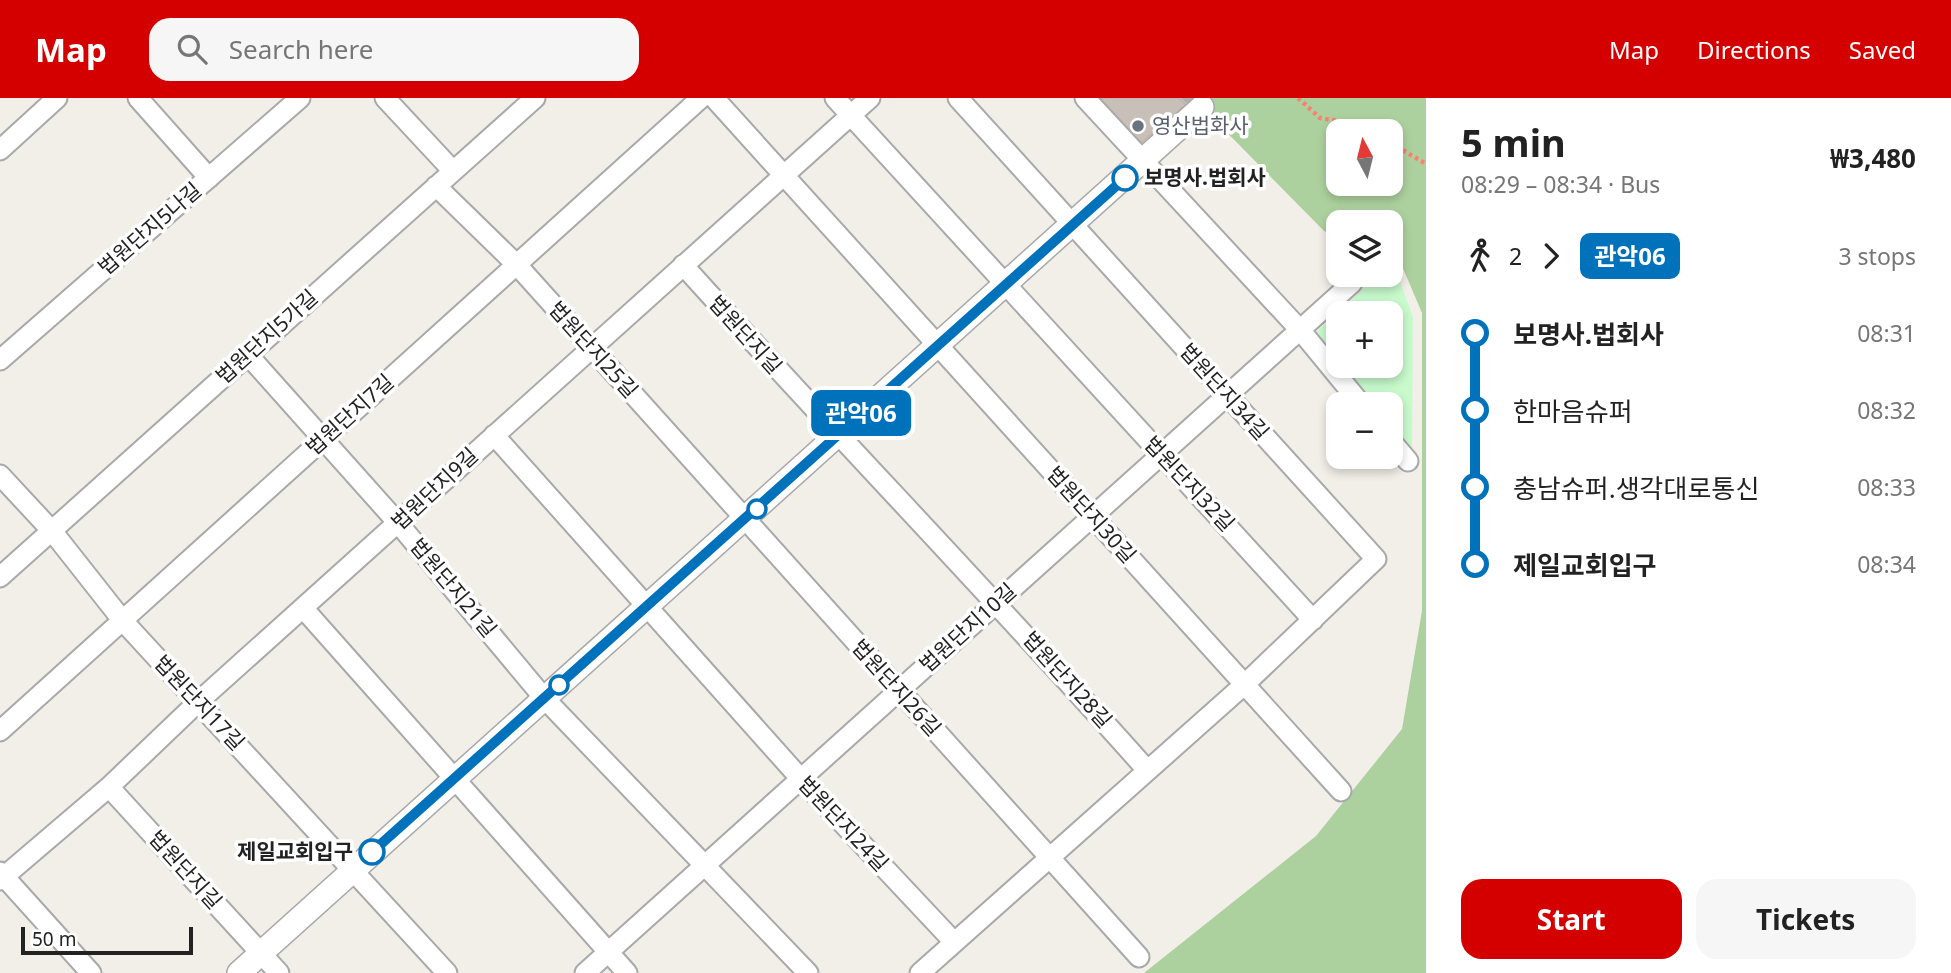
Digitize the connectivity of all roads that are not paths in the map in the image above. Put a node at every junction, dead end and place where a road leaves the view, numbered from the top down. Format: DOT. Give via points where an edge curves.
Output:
graph roads {
  1 [pos="57,98"];
  2 [pos="138,98"];
  3 [pos="300,98"];
  4 [pos="384,98"];
  5 [pos="535,98"];
  6 [pos="701,98"];
  7 [pos="714,98"];
  8 [pos="835,98"];
  9 [pos="870,98"];
  10 [pos="958,98"];
  11 [pos="1085,98"];
  12 [pos="1205,102"];
  13 [pos="850,115"];
  14 [pos="0,150"];
  15 [pos="1142,162"];
  16 [pos="453,171"];
  17 [pos="784,176"];
  18 [pos="209,177"];
  19 [pos="436,186"];
  20 [pos="1073,225"];
  21 [pos="517,265"];
  22 [pos="683,265"];
  23 [pos="1006,285"];
  24 [pos="1348,287"];
  25 [pos="1301,331"];
  26 [pos="937,345"];
  27 [pos="592,349"];
  28 [pos="248,355"];
  29 [pos="0,360"];
  30 [pos="1351,392"];
  31 [pos="1226,394"];
  32 [pos="494,435"];
  33 [pos="836,435"];
  34 [pos="323,439"];
  35 [pos="1161,454"];
  36 [pos="1403,455"];
  37 [pos="1408,461"];
  38 [pos="0,475"];
  39 [pos="1091,516"];
  40 [pos="745,520"];
  41 [pos="398,523"];
  42 [pos="52,531"];
  43 [pos="0,577"];
  44 [pos="997,602"];
  45 [pos="645,607"];
  46 [pos="303,608"];
  47 [pos="1313,620"];
  48 [pos="123,621"];
  49 [pos="1245,684"];
  50 [pos="898,692"];
  51 [pos="544,698"];
  52 [pos="198,702"];
  53 [pos="0,731"];
  54 [pos="1147,770"];
  55 [pos="800,778"];
  56 [pos="453,780"];
  57 [pos="109,787"];
  58 [pos="1341,791"];
  59 [pos="1050,855"];
  60 [pos="708,865"];
  61 [pos="352,870"];
  62 [pos="1,876"];
  63 [pos="954,942"];
  64 [pos="608,953"];
  65 [pos="261,954"];
  66 [pos="1139,957"];
  67 [pos="91,973"];
  68 [pos="239,973"];
  69 [pos="279,973"];
  70 [pos="447,973"];
  71 [pos="585,973"];
  72 [pos="627,973"];
  73 [pos="808,973"];
  74 [pos="920,973"];
  1 -- 14 [label="street"];
  2 -- 18 [label="street"];
  3 -- 18 [label="street, 법원단지5나길"];
  4 -- 16 [label="street"];
  5 -- 16 [label="street, 법원단지5가길"];
  6 -- 21 [label="street, 법원단지7길"];
  7 -- 17 [label="street, 법원단지30길"];
  8 -- 13 [label="street, 법원단지32길"];
  9 -- 13 [label="street, 법원단지9길"];
  10 -- 20 [label="street, 법원단지34길"];
  11 -- 15 [label="street"];
  12 -- 15 [label="street"];
  13 -- 17 [label="street, 법원단지9길"];
  13 -- 23 [label="street, 법원단지32길"];
  15 -- 20 [label="street"];
  15 -- 25 [label="street"];
  16 -- 19 [label="street, 법원단지5가길"];
  17 -- 22 [label="street, 법원단지9길"];
  17 -- 26 [label="street, 법원단지30길"];
  18 -- 29 [label="street, 법원단지5나길"];
  19 -- 21 [label="street, 법원단지25길"];
  19 -- 28 [label="street, 법원단지5가길"];
  20 -- 23 [label="street"];
  20 -- 31 [label="street, 법원단지34길"];
  21 -- 27 [label="street, 법원단지25길"];
  21 -- 34 [label="street, 법원단지7길"];
  22 -- 27 [label="street, 법원단지9길"];
  22 -- 33 [label="street, 법원단지길"];
  23 -- 26 [label="street"];
  23 -- 35 [label="street, 법원단지32길"];
  24 -- 25 [label="street, 법원단지10길"];
  25 -- 30 [label="street"];
  25 -- 31 [label="street, 법원단지10길"];
  26 -- 33 [label="street"];
  26 -- 39 [label="street, 법원단지30길"];
  27 -- 32 [label="street, 법원단지9길"];
  27 -- 40 [label="street, 법원단지25길"];
  28 -- 34 [label="street, 법원단지21길"];
  28 -- 42 [label="street, 법원단지5가길"];
  31 -- 35 [label="street, 법원단지10길"];
  31 -- 47 [label="street, 법원단지34길" via="1376,559"];
  32 -- 41 [label="street, 법원단지9길"];
  32 -- 45 [label="street"];
  33 -- 40 [label="street"];
  33 -- 44 [label="street, 법원단지28길"];
  34 -- 41 [label="street, 법원단지21길"];
  34 -- 48 [label="street, 법원단지7길"];
  35 -- 39 [label="street, 법원단지10길"];
  35 -- 47 [label="street, 법원단지32길"];
  36 -- 37 [label="street"];
  38 -- 42 [label="street"];
  39 -- 44 [label="street, 법원단지10길"];
  39 -- 49 [label="street, 법원단지30길"];
  40 -- 45 [label="street"];
  40 -- 50 [label="street, 법원단지26길"];
  41 -- 46 [label="street, 법원단지9길"];
  41 -- 51 [label="street, 법원단지21길"];
  42 -- 43 [label="street, 법원단지5가길"];
  42 -- 48 [label="street, 법원단지17길"];
  44 -- 50 [label="street, 법원단지10길"];
  44 -- 54 [label="street, 법원단지28길"];
  45 -- 51 [label="street"];
  45 -- 55 [label="street, 법원단지24길"];
  46 -- 52 [label="street, 법원단지9길"];
  46 -- 56 [label="street"];
  47 -- 49 [label="street"];
  48 -- 52 [label="street, 법원단지17길"];
  48 -- 53 [label="street, 법원단지7길"];
  49 -- 54 [label="street"];
  49 -- 58 [label="street, 법원단지30길"];
  50 -- 55 [label="street, 법원단지10길"];
  50 -- 59 [label="street, 법원단지26길"];
  51 -- 56 [label="street"];
  51 -- 60 [label="street, 법원단지21길"];
  52 -- 57 [label="street, 법원단지9길"];
  52 -- 61 [label="street, 법원단지17길"];
  54 -- 59 [label="street"];
  55 -- 60 [label="street, 법원단지10길"];
  55 -- 63 [label="street, 법원단지24길"];
  56 -- 61 [label="street"];
  56 -- 64 [label="street"];
  57 -- 62 [label="street, 법원단지9길"];
  57 -- 65 [label="street, 법원단지길"];
  59 -- 63 [label="street"];
  59 -- 66 [label="street, 법원단지26길"];
  60 -- 64 [label="street, 법원단지10길"];
  60 -- 73 [label="street, 법원단지21길"];
  61 -- 65 [label="street"];
  61 -- 70 [label="street, 법원단지17길"];
  62 -- 67 [label="street"];
  63 -- 74 [label="street"];
  64 -- 71 [label="street, 법원단지10길"];
  64 -- 72 [label="street"];
  65 -- 68 [label="street"];
  65 -- 69 [label="street, 법원단지길"];
}
